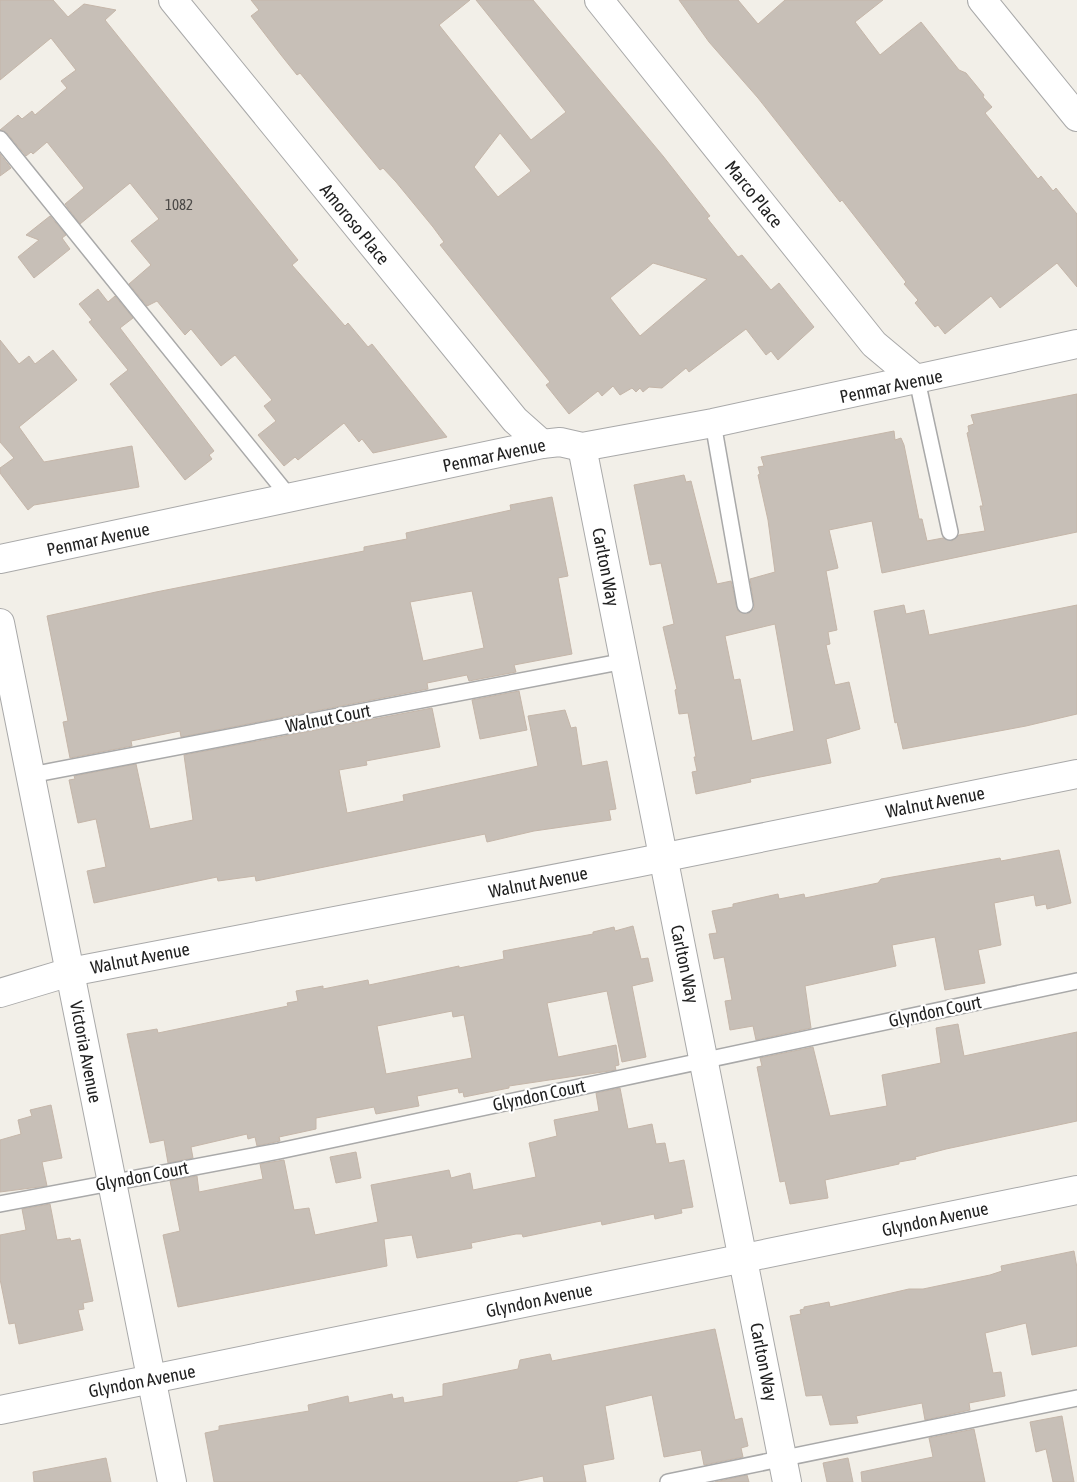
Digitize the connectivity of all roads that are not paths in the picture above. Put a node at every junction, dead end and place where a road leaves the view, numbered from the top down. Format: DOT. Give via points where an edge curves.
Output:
graph roads {
  1 [pos="173,0"];
  2 [pos="599,0"];
  3 [pos="982,0"];
  4 [pos="1077,117"];
  5 [pos="0,139"];
  6 [pos="1077,344"];
  7 [pos="917,380"];
  8 [pos="713,423"];
  9 [pos="542,444"];
  10 [pos="582,447"];
  11 [pos="291,499"];
  12 [pos="950,532"];
  13 [pos="0,559"];
  14 [pos="745,605"];
  15 [pos="0,623"];
  16 [pos="625,661"];
  17 [pos="1077,774"];
  18 [pos="31,775"];
  19 [pos="675,854"];
  20 [pos="70,972"];
  21 [pos="1077,981"];
  22 [pos="0,992"];
  23 [pos="705,1060"];
  24 [pos="112,1181"];
  25 [pos="1077,1190"];
  26 [pos="0,1204"];
  27 [pos="744,1259"];
  28 [pos="152,1380"];
  29 [pos="1077,1398"];
  30 [pos="0,1410"];
  31 [pos="785,1470"];
  32 [pos="172,1482"];
  33 [pos="668,1482"];
  1 -- 9 [label="street, Amoroso Place" via="515,420"];
  2 -- 7 [label="street, Marco Place" via="874,344"];
  3 -- 4 [label="street"];
  5 -- 11 [label="lane"];
  6 -- 7 [label="street, Penmar Avenue"];
  7 -- 8 [label="street, Penmar Avenue"];
  7 -- 12 [label="lane"];
  8 -- 10 [label="street, Penmar Avenue"];
  8 -- 14 [label="lane"];
  9 -- 10 [label="street, Penmar Avenue" via="560,442"];
  9 -- 11 [label="street, Penmar Avenue"];
  10 -- 16 [label="street, Carlton Way"];
  11 -- 13 [label="street, Penmar Avenue"];
  15 -- 18 [label="street, Victoria Avenue"];
  16 -- 18 [label="lane, Walnut Court"];
  16 -- 19 [label="street, Carlton Way"];
  17 -- 19 [label="street, Walnut Avenue"];
  18 -- 20 [label="street, Victoria Avenue"];
  19 -- 20 [label="street, Walnut Avenue"];
  19 -- 23 [label="street, Carlton Way"];
  20 -- 22 [label="street, Walnut Avenue"];
  20 -- 24 [label="street, Victoria Avenue"];
  21 -- 23 [label="lane, Glyndon Court"];
  23 -- 24 [label="lane, Glyndon Court" via="279,1151"];
  23 -- 27 [label="street, Carlton Way"];
  24 -- 26 [label="lane, Glyndon Court"];
  24 -- 28 [label="street, Victoria Avenue"];
  25 -- 27 [label="street, Glyndon Avenue"];
  27 -- 28 [label="street, Glyndon Avenue"];
  27 -- 31 [label="street, Carlton Way"];
  28 -- 30 [label="street, Glyndon Avenue"];
  28 -- 32 [label="street, Victoria Avenue"];
  29 -- 31 [label="lane"];
  31 -- 33 [label="lane"];
}
